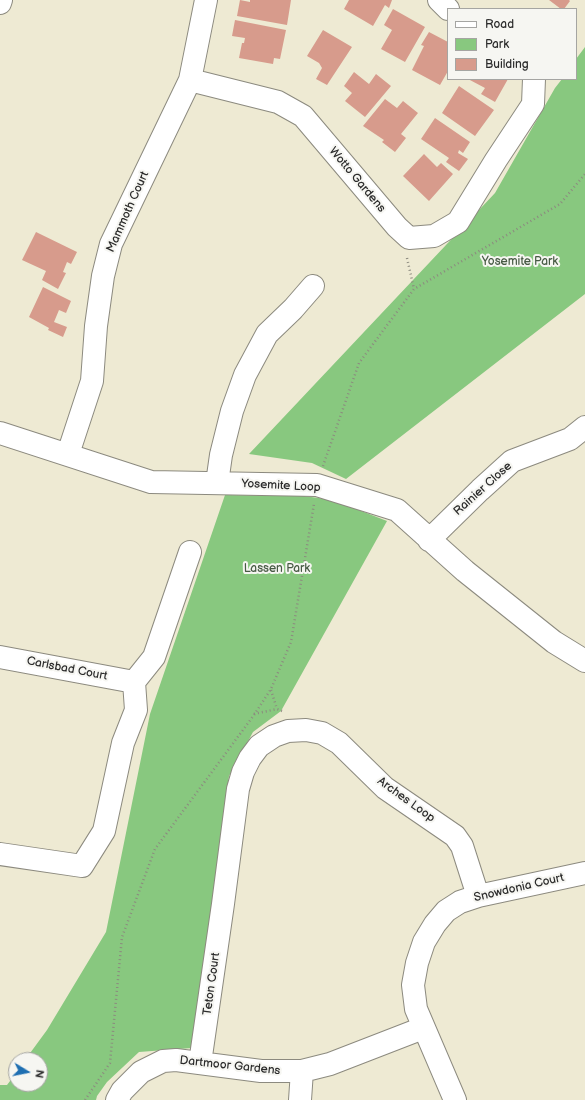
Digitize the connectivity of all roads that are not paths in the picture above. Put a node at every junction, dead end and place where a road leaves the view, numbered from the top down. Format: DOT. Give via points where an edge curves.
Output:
graph roads {
  1 [pos="1,0"];
  2 [pos="206,0"];
  3 [pos="439,0"];
  4 [pos="0,3"];
  5 [pos="447,8"];
  6 [pos="190,80"];
  7 [pos="534,80"];
  8 [pos="312,286"];
  9 [pos="585,427"];
  10 [pos="0,433"];
  11 [pos="68,454"];
  12 [pos="217,483"];
  13 [pos="429,540"];
  14 [pos="190,552"];
  15 [pos="0,657"];
  16 [pos="585,661"];
  17 [pos="134,682"];
  18 [pos="0,854"];
  19 [pos="585,873"];
  20 [pos="478,896"];
  21 [pos="223,904"];
  22 [pos="423,1028"];
  23 [pos="200,1063"];
  24 [pos="302,1071"];
  25 [pos="117,1100"];
  26 [pos="300,1100"];
  27 [pos="455,1100"];
  1 -- 4 [label="street"];
  2 -- 6 [label="street, Mammoth Court"];
  3 -- 5 [label="street"];
  6 -- 7 [label="street, Wotto Gardens" via="278,102 303,116 409,238 434,236 458,222 533,104"];
  6 -- 11 [label="street, Mammoth Court" via="111,244 103,276 96,326 92,381"];
  8 -- 12 [label="street" via="267,334 245,374 232,411"];
  9 -- 13 [label="street, Rainier Close" via="570,439 512,461"];
  10 -- 11 [label="street, Yosemite Loop"];
  11 -- 12 [label="street, Yosemite Loop" via="151,482"];
  12 -- 13 [label="street, Yosemite Loop" via="317,485 397,510"];
  13 -- 16 [label="street, Yosemite Loop" via="554,642"];
  14 -- 17 [label="street" via="154,657"];
  15 -- 17 [label="street, Carlsbad Court"];
  17 -- 18 [label="street" via="136,710 123,743 104,831 82,866"];
  19 -- 20 [label="street, Snowdonia Court"];
  20 -- 21 [label="street, Arches Loop" via="462,846 455,836 385,788 339,743 303,722 259,746 243,772 238,789"];
  20 -- 22 [label="street, Snowdonia Court" via="460,902 446,911 424,942 413,985 416,1009"];
  21 -- 23 [label="street, Teton Court"];
  22 -- 24 [label="street, Dartmoor Gardens" via="330,1064"];
  22 -- 27 [label="street, Snowdonia Court"];
  23 -- 24 [label="street, Dartmoor Gardens" via="261,1072"];
  23 -- 25 [label="street, Dartmoor Gardens" via="176,1060 153,1065 131,1081"];
  24 -- 26 [label="street"];
}
